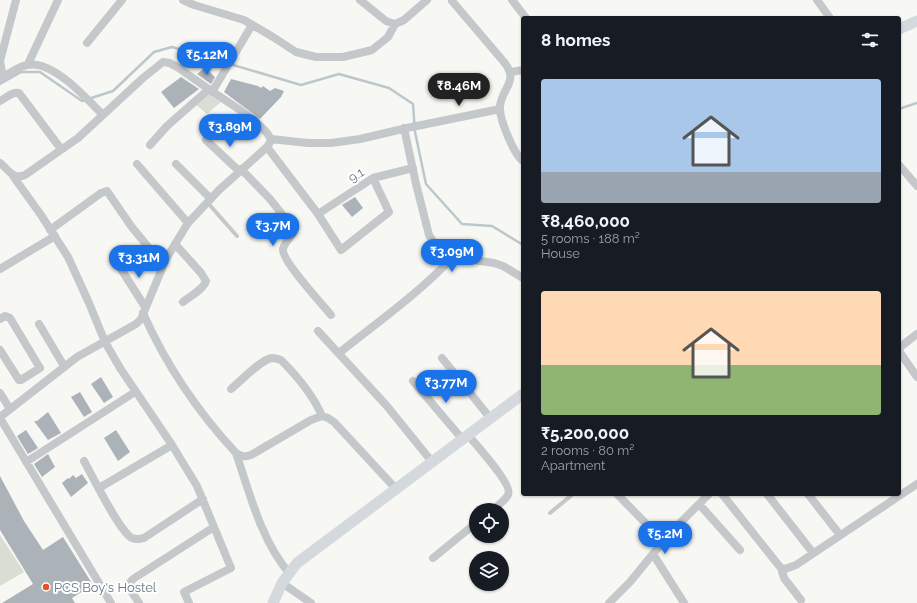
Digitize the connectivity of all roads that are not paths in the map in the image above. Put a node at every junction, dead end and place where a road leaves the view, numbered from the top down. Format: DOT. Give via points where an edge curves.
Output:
graph roads {
  1 [pos="16,0"];
  2 [pos="58,0"];
  3 [pos="122,0"];
  4 [pos="183,0"];
  5 [pos="360,0"];
  6 [pos="427,0"];
  7 [pos="454,0"];
  8 [pos="512,0"];
  9 [pos="817,0"];
  10 [pos="524,16"];
  11 [pos="829,16"];
  12 [pos="917,22"];
  13 [pos="395,24"];
  14 [pos="252,25"];
  15 [pos="901,27"];
  16 [pos="88,43"];
  17 [pos="28,64"];
  18 [pos="521,70"];
  19 [pos="511,72"];
  20 [pos="1,78"];
  21 [pos="210,90"];
  22 [pos="0,101"];
  23 [pos="500,109"];
  24 [pos="103,115"];
  25 [pos="406,128"];
  26 [pos="271,139"];
  27 [pos="206,140"];
  28 [pos="150,146"];
  29 [pos="267,147"];
  30 [pos="62,149"];
  31 [pos="521,158"];
  32 [pos="0,163"];
  33 [pos="137,164"];
  34 [pos="176,164"];
  35 [pos="413,168"];
  36 [pos="901,168"];
  37 [pos="240,170"];
  38 [pos="13,176"];
  39 [pos="373,178"];
  40 [pos="917,186"];
  41 [pos="209,201"];
  42 [pos="318,214"];
  43 [pos="188,223"];
  44 [pos="53,233"];
  45 [pos="237,236"];
  46 [pos="175,244"];
  47 [pos="453,257"];
  48 [pos="116,261"];
  49 [pos="164,262"];
  50 [pos="0,269"];
  51 [pos="521,277"];
  52 [pos="183,302"];
  53 [pos="144,310"];
  54 [pos="331,315"];
  55 [pos="0,319"];
  56 [pos="39,324"];
  57 [pos="318,331"];
  58 [pos="917,334"];
  59 [pos="105,342"];
  60 [pos="901,346"];
  61 [pos="0,350"];
  62 [pos="339,353"];
  63 [pos="901,354"];
  64 [pos="442,358"];
  65 [pos="64,366"];
  66 [pos="31,374"];
  67 [pos="917,377"];
  68 [pos="413,381"];
  69 [pos="39,386"];
  70 [pos="231,389"];
  71 [pos="135,392"];
  72 [pos="0,393"];
  73 [pos="521,396"];
  74 [pos="10,409"];
  75 [pos="322,416"];
  76 [pos="0,417"];
  77 [pos="491,419"];
  78 [pos="466,438"];
  79 [pos="172,445"];
  80 [pos="236,453"];
  81 [pos="84,461"];
  82 [pos="26,462"];
  83 [pos="433,463"];
  84 [pos="917,484"];
  85 [pos="99,488"];
  86 [pos="397,490"];
  87 [pos="901,495"];
  88 [pos="570,496"];
  89 [pos="619,496"];
  90 [pos="707,496"];
  91 [pos="724,496"];
  92 [pos="769,496"];
  93 [pos="810,496"];
  94 [pos="899,496"];
  95 [pos="203,499"];
  96 [pos="499,503"];
  97 [pos="699,504"];
  98 [pos="550,512"];
  99 [pos="214,527"];
  100 [pos="469,529"];
  101 [pos="840,535"];
  102 [pos="663,541"];
  103 [pos="740,550"];
  104 [pos="813,553"];
  105 [pos="653,554"];
  106 [pos="433,558"];
  107 [pos="780,568"];
  108 [pos="289,573"];
  109 [pos="282,583"];
  110 [pos="801,600"];
  111 [pos="111,603"];
  112 [pos="139,603"];
  113 [pos="189,603"];
  114 [pos="273,603"];
  115 [pos="311,603"];
  116 [pos="609,603"];
  117 [pos="684,603"];
  1 -- 20 [label="street" via="0,61"];
  2 -- 17 [label="street"];
  3 -- 16 [label="street"];
  4 -- 14 [label="street"];
  5 -- 13 [label="street" via="386,21"];
  6 -- 13 [label="street" via="404,20"];
  7 -- 19 [label="street"];
  8 -- 10 [label="street"];
  9 -- 11 [label="street"];
  12 -- 15 [label="main road"];
  13 -- 14 [label="street" via="388,37 372,50 327,58 306,56 296,52"];
  14 -- 21 [label="street" via="220,80"];
  17 -- 20 [label="street"];
  17 -- 24 [label="street" via="41,66 58,74"];
  18 -- 19 [label="street"];
  19 -- 23 [label="street"];
  21 -- 24 [label="street" via="177,68 163,62"];
  21 -- 26 [label="street" via="254,121"];
  21 -- 28 [label="street" via="167,126"];
  22 -- 30 [label="street" via="13,93 19,94"];
  23 -- 25 [label="street"];
  23 -- 31 [label="street" via="509,138"];
  24 -- 30 [label="street"];
  25 -- 26 [label="street" via="331,143"];
  25 -- 35 [label="street"];
  26 -- 29 [label="street"];
  27 -- 37 [label="street"];
  29 -- 37 [label="street"];
  29 -- 42 [label="street"];
  30 -- 38 [label="street" via="25,175"];
  32 -- 38 [label="street"];
  33 -- 43 [label="street"];
  34 -- 41 [label="street"];
  35 -- 39 [label="street, 9.1"];
  35 -- 47 [label="street" via="432,242 444,254"];
  36 -- 40 [label="street"];
  37 -- 41 [label="street"];
  37 -- 54 [label="street" via="270,199 292,227 293,233 283,248 285,258"];
  38 -- 44 [label="street"];
  39 -- 42 [label="street, 9.1"];
  39 -- 42 [label="street" via="389,212 341,250"];
  41 -- 43 [label="street"];
  41 -- 45 [label="lane"];
  43 -- 46 [label="street"];
  44 -- 49 [label="street" via="101,193 107,191 131,226"];
  44 -- 50 [label="street"];
  44 -- 59 [label="street" via="68,257"];
  46 -- 49 [label="street"];
  46 -- 52 [label="street" via="206,281"];
  47 -- 51 [label="street" via="494,263"];
  47 -- 62 [label="street"];
  48 -- 53 [label="street"];
  49 -- 53 [label="street"];
  53 -- 59 [label="street" via="141,319 132,327"];
  53 -- 80 [label="street" via="160,348 179,381"];
  55 -- 66 [label="street" via="6,316 10,318 40,366"];
  56 -- 65 [label="street"];
  57 -- 62 [label="street"];
  58 -- 60 [label="street"];
  59 -- 65 [label="street"];
  59 -- 71 [label="street"];
  61 -- 66 [label="street" via="18,379 21,380"];
  62 -- 83 [label="street"];
  63 -- 67 [label="street"];
  64 -- 77 [label="street"];
  65 -- 69 [label="street"];
  66 -- 69 [label="street"];
  68 -- 78 [label="street"];
  69 -- 74 [label="street"];
  70 -- 75 [label="street" via="262,363 277,358 302,383"];
  71 -- 79 [label="street"];
  71 -- 82 [label="street"];
  72 -- 74 [label="street"];
  73 -- 77 [label="main road"];
  74 -- 76 [label="street"];
  75 -- 80 [label="street" via="251,455 245,457"];
  75 -- 86 [label="street" via="334,422"];
  76 -- 82 [label="street"];
  77 -- 78 [label="main road"];
  78 -- 83 [label="main road"];
  78 -- 96 [label="street" via="508,487 510,492"];
  79 -- 85 [label="street"];
  79 -- 95 [label="street"];
  80 -- 108 [label="street" via="265,532 276,556"];
  81 -- 85 [label="street"];
  82 -- 111 [label="street"];
  83 -- 86 [label="main road"];
  84 -- 87 [label="street"];
  85 -- 95 [label="street" via="126,532 139,540"];
  86 -- 108 [label="main road" via="323,543"];
  88 -- 98 [label="lane"];
  89 -- 102 [label="street"];
  90 -- 97 [label="street"];
  91 -- 107 [label="street"];
  92 -- 104 [label="street"];
  93 -- 101 [label="street"];
  94 -- 101 [label="street"];
  95 -- 99 [label="street"];
  97 -- 102 [label="street"];
  97 -- 103 [label="street"];
  99 -- 112 [label="street" via="133,579 129,588"];
  99 -- 113 [label="street" via="231,568 184,592"];
  100 -- 106 [label="street"];
  101 -- 104 [label="street"];
  102 -- 105 [label="street"];
  104 -- 107 [label="street" via="790,568"];
  105 -- 116 [label="street"];
  105 -- 117 [label="street"];
  107 -- 110 [label="street" via="784,578"];
  108 -- 109 [label="main road"];
  109 -- 114 [label="main road"];
  109 -- 115 [label="street"];
}
